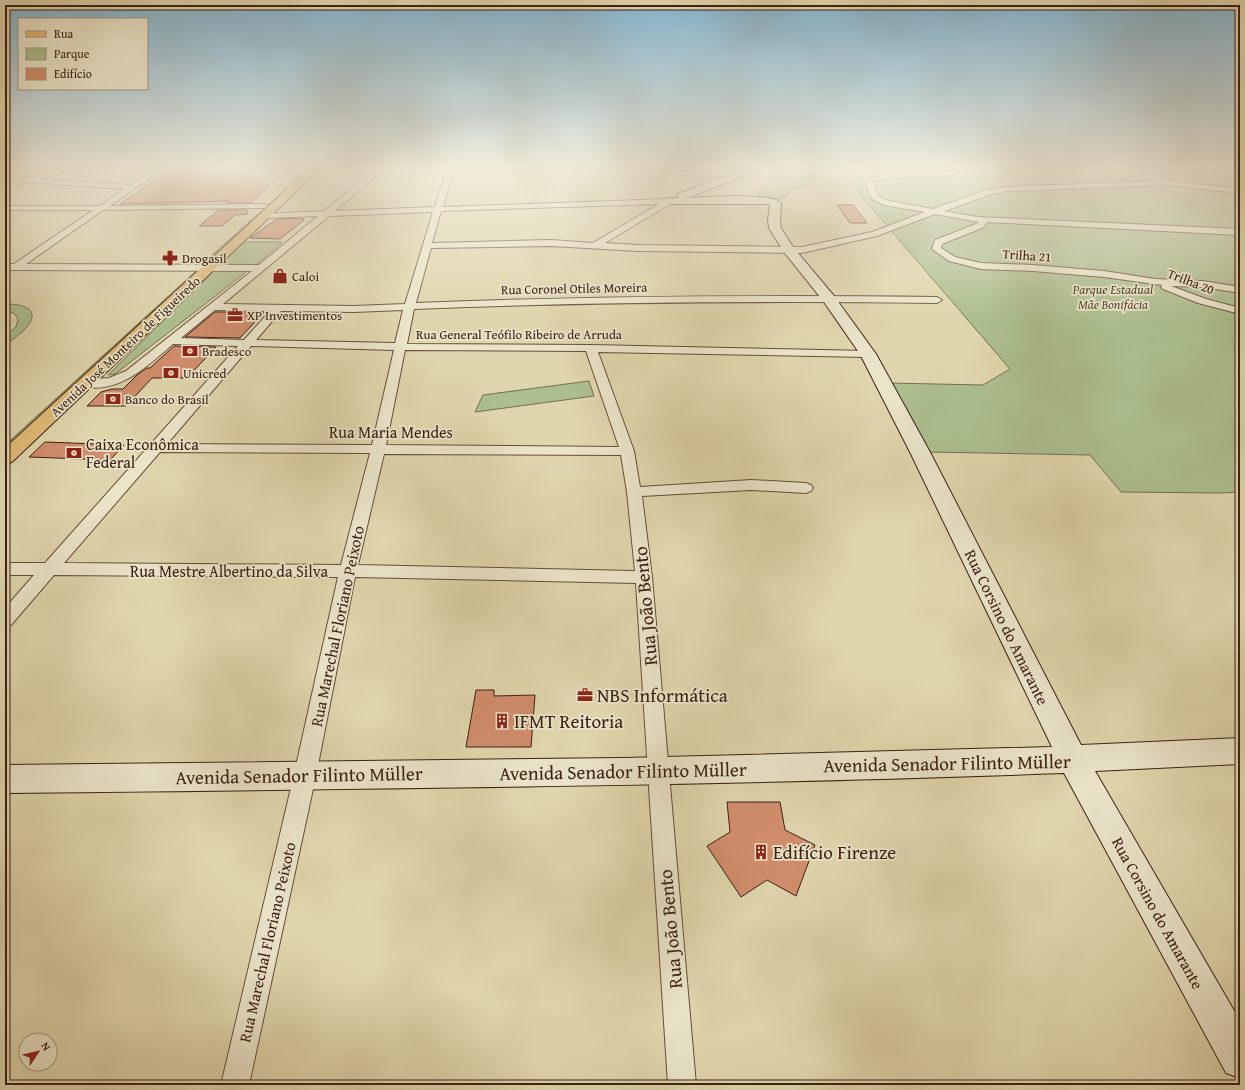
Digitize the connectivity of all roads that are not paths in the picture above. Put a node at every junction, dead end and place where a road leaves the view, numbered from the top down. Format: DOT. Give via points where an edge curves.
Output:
graph roads {
  1 [pos="984,219"];
  2 [pos="84,220"];
  3 [pos="255,220"];
  4 [pos="320,220"];
  5 [pos="435,220"];
  6 [pos="637,220"];
  7 [pos="774,220"];
  8 [pos="912,220"];
  9 [pos="1001,220"];
  10 [pos="1240,232"];
  11 [pos="596,245"];
  12 [pos="427,246"];
  13 [pos="788,249"];
  14 [pos="5,267"];
  15 [pos="16,267"];
  16 [pos="203,267"];
  17 [pos="261,268"];
  18 [pos="1155,282"];
  19 [pos="1240,290"];
  20 [pos="829,299"];
  21 [pos="937,300"];
  22 [pos="211,307"];
  23 [pos="409,307"];
  24 [pos="278,308"];
  25 [pos="1240,310"];
  26 [pos="170,341"];
  27 [pos="248,344"];
  28 [pos="401,347"];
  29 [pos="591,348"];
  30 [pos="868,354"];
  31 [pos="86,383"];
  32 [pos="5,438"];
  33 [pos="155,448"];
  34 [pos="378,449"];
  35 [pos="627,451"];
  36 [pos="5,458"];
  37 [pos="806,488"];
  38 [pos="634,492"];
  39 [pos="5,570"];
  40 [pos="48,570"];
  41 [pos="348,571"];
  42 [pos="644,577"];
  43 [pos="5,620"];
  44 [pos="1240,751"];
  45 [pos="1073,760"];
  46 [pos="657,771"];
  47 [pos="304,775"];
  48 [pos="5,779"];
  49 [pos="1240,1058"];
  50 [pos="235,1085"];
  51 [pos="682,1085"];
  1 -- 18 [label="street, Trilha 21" via="979,226 938,242 936,249 952,258 981,266 1104,274"];
  2 -- 15 [label="street"];
  3 -- 16 [label="main road, Avenida José Monteiro de Figueiredo"];
  4 -- 17 [label="street"];
  5 -- 12 [label="street, Rua Marechal Floriano Peixoto"];
  6 -- 11 [label="street"];
  7 -- 13 [label="street, Rua Corsino do Amarante" via="775,228"];
  8 -- 13 [label="street" via="859,238 809,249"];
  9 -- 10 [label="street"];
  11 -- 12 [label="street" via="523,243"];
  11 -- 13 [label="street" via="638,248"];
  12 -- 23 [label="street, Rua Marechal Floriano Peixoto"];
  13 -- 20 [label="street, Rua Corsino do Amarante"];
  14 -- 15 [label="street"];
  15 -- 16 [label="street"];
  16 -- 17 [label="street"];
  16 -- 31 [label="main road, Avenida José Monteiro de Figueiredo"];
  16 -- 32 [label="main road, Avenida José Monteiro de Figueiredo"];
  17 -- 22 [label="street"];
  18 -- 19 [label="street" via="1203,284"];
  18 -- 25 [label="street, Trilha 20" via="1202,302"];
  20 -- 21 [label="street, Rua Coronel Otiles Moreira"];
  20 -- 23 [label="street, Rua Coronel Otiles Moreira" via="514,302"];
  20 -- 30 [label="street, Rua Corsino do Amarante"];
  22 -- 24 [label="street, Rua Coronel Otiles Moreira"];
  22 -- 26 [label="street"];
  23 -- 24 [label="street, Rua Coronel Otiles Moreira"];
  23 -- 28 [label="street, Rua Marechal Floriano Peixoto"];
  24 -- 27 [label="street"];
  26 -- 27 [label="street, Rua General Teófilo Ribeiro de Arruda"];
  26 -- 31 [label="street" via="124,377 107,382"];
  27 -- 28 [label="street, Rua General Teófilo Ribeiro de Arruda"];
  27 -- 33 [label="street"];
  28 -- 29 [label="street, Rua General Teófilo Ribeiro de Arruda"];
  28 -- 34 [label="street, Rua Marechal Floriano Peixoto"];
  29 -- 30 [label="street, Rua General Teófilo Ribeiro de Arruda"];
  29 -- 35 [label="street, Rua João Bento"];
  30 -- 45 [label="street, Rua Corsino do Amarante" via="921,454"];
  31 -- 36 [label="main road, Avenida José Monteiro de Figueiredo"];
  33 -- 34 [label="street, Rua Maria Mendes"];
  33 -- 40 [label="street"];
  34 -- 35 [label="street, Rua Maria Mendes"];
  34 -- 41 [label="street, Rua Marechal Floriano Peixoto"];
  35 -- 38 [label="street, Rua João Bento"];
  37 -- 38 [label="street" via="750,485"];
  38 -- 42 [label="street, Rua João Bento"];
  39 -- 40 [label="street, Rua Mestre Albertino da Silva"];
  40 -- 41 [label="street, Rua Mestre Albertino da Silva"];
  40 -- 43 [label="street"];
  41 -- 42 [label="street, Rua Mestre Albertino da Silva"];
  41 -- 47 [label="street, Rua Marechal Floriano Peixoto"];
  42 -- 46 [label="street, Rua João Bento"];
  44 -- 45 [label="street, Avenida Senador Filinto Müller"];
  45 -- 46 [label="street, Avenida Senador Filinto Müller"];
  45 -- 49 [label="street, Rua Corsino do Amarante"];
  46 -- 47 [label="street, Avenida Senador Filinto Müller"];
  46 -- 51 [label="street, Rua João Bento"];
  47 -- 48 [label="street, Avenida Senador Filinto Müller"];
  47 -- 50 [label="street, Rua Marechal Floriano Peixoto"];
}
